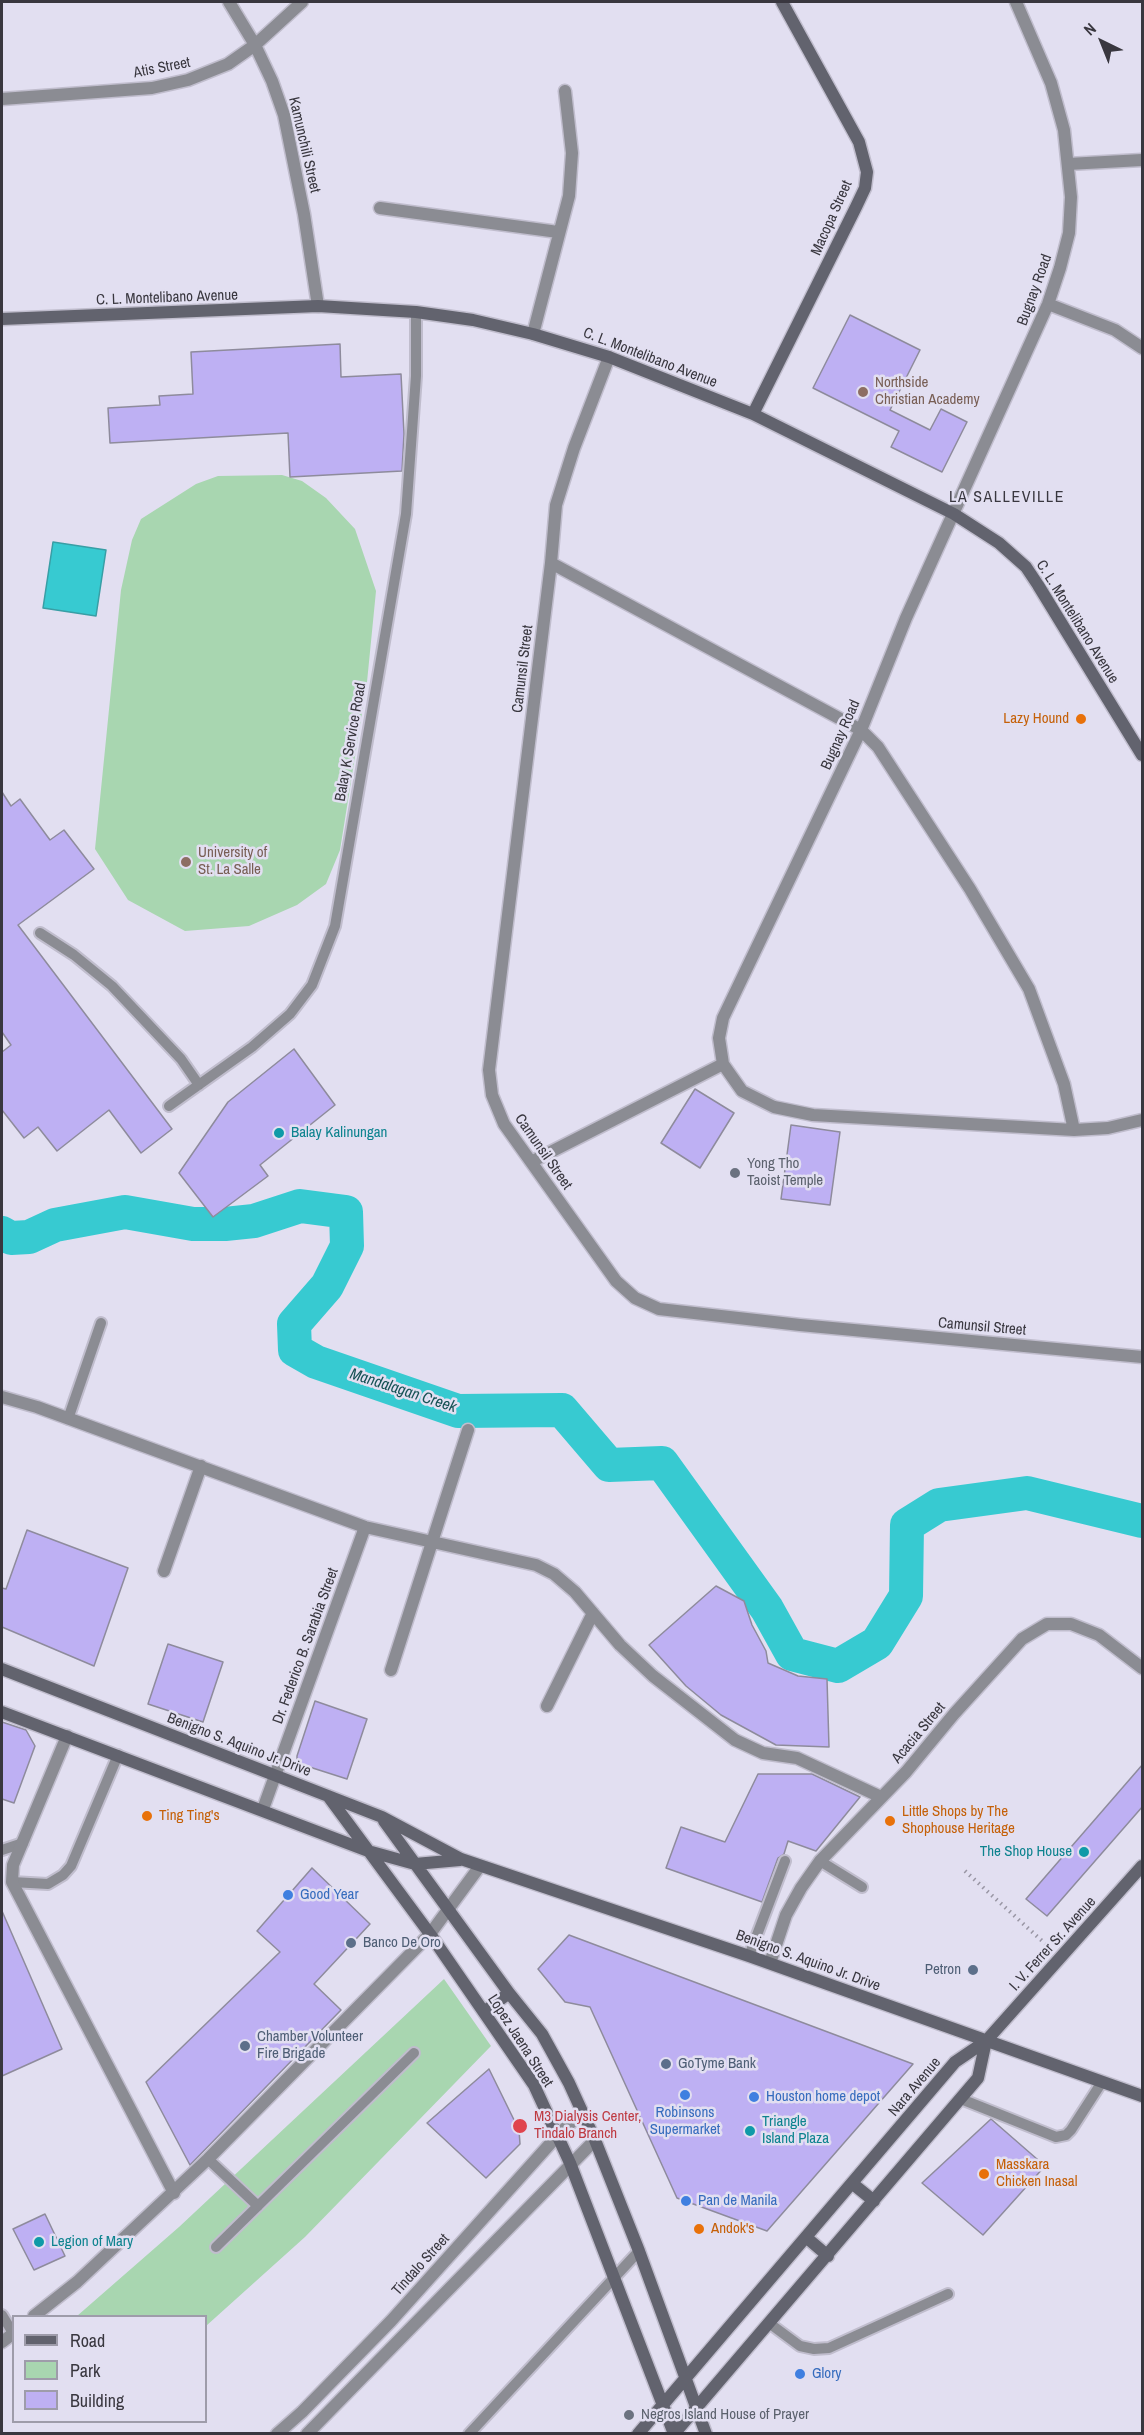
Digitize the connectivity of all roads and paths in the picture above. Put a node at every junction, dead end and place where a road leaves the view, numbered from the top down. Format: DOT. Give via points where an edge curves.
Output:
graph roads {
  1 [pos="229,2"];
  2 [pos="303,2"];
  3 [pos="782,2"];
  4 [pos="1016,2"];
  5 [pos="255,45"];
  6 [pos="565,91"];
  7 [pos="2,99"];
  8 [pos="1143,159"];
  9 [pos="1068,164"];
  10 [pos="380,208"];
  11 [pos="558,232"];
  12 [pos="1048,304"];
  13 [pos="318,306"];
  14 [pos="416,312"];
  15 [pos="2,320"];
  16 [pos="533,334"];
  17 [pos="1143,348"];
  18 [pos="609,357"];
  19 [pos="753,414"];
  20 [pos="954,514"];
  21 [pos="551,563"];
  22 [pos="861,730"];
  23 [pos="1143,755"];
  24 [pos="40,933"];
  25 [pos="723,1064"];
  26 [pos="199,1085"];
  27 [pos="169,1106"];
  28 [pos="1143,1120"];
  29 [pos="1074,1130"];
  30 [pos="531,1162"];
  31 [pos="100,1323"];
  32 [pos="1143,1358"];
  33 [pos="2,1397"];
  34 [pos="68,1419"];
  35 [pos="468,1430"];
  36 [pos="201,1466"];
  37 [pos="365,1527"];
  38 [pos="431,1543"];
  39 [pos="164,1571"];
  40 [pos="593,1613"];
  41 [pos="1143,1668"];
  42 [pos="2,1669"];
  43 [pos="391,1670"];
  44 [pos="547,1706"];
  45 [pos="2,1712"];
  46 [pos="67,1736"];
  47 [pos="118,1755"];
  48 [pos="275,1775"];
  49 [pos="327,1796"];
  50 [pos="881,1797"];
  51 [pos="262,1809"];
  52 [pos="382,1817"];
  53 [pos="23,1843"];
  54 [pos="2,1850"];
  55 [pos="368,1851"];
  56 [pos="461,1860"];
  57 [pos="785,1861"];
  58 [pos="820,1861"];
  59 [pos="415,1864"];
  60 [pos="480,1866"];
  61 [pos="1143,1866"];
  62 [pos="965,1871"];
  63 [pos="12,1882"];
  64 [pos="862,1887"];
  65 [pos="448,1910"];
  66 [pos="430,1934"];
  67 [pos="749,1956"];
  68 [pos="1061,1958"];
  69 [pos="770,1963"];
  70 [pos="509,1993"];
  71 [pos="484,2012"];
  72 [pos="986,2041"];
  73 [pos="414,2053"];
  74 [pos="1102,2082"];
  75 [pos="1143,2096"];
  76 [pos="962,2099"];
  77 [pos="582,2112"];
  78 [pos="558,2135"];
  79 [pos="595,2140"];
  80 [pos="208,2159"];
  81 [pos="570,2163"];
  82 [pos="853,2184"];
  83 [pos="174,2193"];
  84 [pos="874,2201"];
  85 [pos="258,2206"];
  86 [pos="807,2238"];
  87 [pos="216,2247"];
  88 [pos="639,2251"];
  89 [pos="828,2256"];
  90 [pos="615,2277"];
  91 [pos="948,2294"];
  92 [pos="2,2315"];
  93 [pos="35,2315"];
  94 [pos="391,2321"];
  95 [pos="769,2323"];
  96 [pos="12,2331"];
  97 [pos="404,2334"];
  98 [pos="686,2379"];
  99 [pos="663,2405"];
  100 [pos="697,2406"];
  101 [pos="302,2412"];
  102 [pos="312,2429"];
  103 [pos="277,2433"];
  104 [pos="469,2433"];
  105 [pos="638,2433"];
  106 [pos="674,2433"];
  107 [pos="706,2433"];
  1 -- 5 [label="street, Kamunchili Street"];
  2 -- 5 [label="street, Atis Street"];
  3 -- 19 [label="main road, Macopa Street" via="859,142 867,172 856,207"];
  4 -- 9 [label="street, Bugnay Road" via="1052,83"];
  5 -- 7 [label="street, Atis Street" via="228,64 161,86"];
  5 -- 13 [label="street, Kamunchili Street" via="284,115"];
  6 -- 11 [label="street" via="573,153 569,196"];
  8 -- 9 [label="street"];
  9 -- 12 [label="street, Bugnay Road" via="1069,233"];
  10 -- 11 [label="street"];
  11 -- 16 [label="street"];
  12 -- 17 [label="street" via="1115,330"];
  12 -- 20 [label="street, Bugnay Road"];
  13 -- 14 [label="main road, C. L. Montelibano Avenue"];
  13 -- 15 [label="main road, C. L. Montelibano Avenue"];
  14 -- 16 [label="main road, C. L. Montelibano Avenue"];
  14 -- 26 [label="lane, Balay K Service Road" via="416,376 406,514 335,926 312,985 290,1014"];
  16 -- 18 [label="main road, C. L. Montelibano Avenue"];
  18 -- 19 [label="main road, C. L. Montelibano Avenue"];
  18 -- 21 [label="street, Camunsil Street" via="556,505"];
  19 -- 20 [label="main road, C. L. Montelibano Avenue"];
  20 -- 22 [label="street, Bugnay Road"];
  20 -- 23 [label="main road, C. L. Montelibano Avenue" via="999,543 1026,567"];
  21 -- 22 [label="street"];
  21 -- 30 [label="street, Camunsil Street" via="489,1070 492,1095 504,1124"];
  22 -- 25 [label="street, Bugnay Road" via="723,1018 719,1038"];
  22 -- 29 [label="street" via="894,769 1029,989 1064,1084"];
  24 -- 26 [label="lane" via="112,986 181,1059"];
  25 -- 29 [label="street, Bugnay Road" via="742,1091 774,1107 813,1114"];
  25 -- 30 [label="street"];
  26 -- 27 [label="lane, Balay K Service Road"];
  28 -- 29 [label="street, Bugnay Road"];
  30 -- 32 [label="street, Camunsil Street" via="616,1281 635,1298 659,1309"];
  31 -- 34 [label="lane"];
  33 -- 34 [label="street"];
  34 -- 36 [label="street"];
  35 -- 38 [label="street"];
  36 -- 37 [label="street"];
  36 -- 39 [label="street"];
  37 -- 38 [label="street"];
  37 -- 48 [label="street, Dr. Federico B. Sarabia Street"];
  38 -- 40 [label="street" via="536,1565 554,1574"];
  38 -- 43 [label="street"];
  40 -- 44 [label="street"];
  40 -- 50 [label="street" via="653,1676 735,1740 763,1753 797,1758"];
  41 -- 50 [label="street, Acacia Street" via="1099,1635 1071,1624 1047,1624 1023,1639"];
  42 -- 48 [label="main road, Benigno S. Aquino Jr. Drive"];
  45 -- 46 [label="main road, Benigno S. Aquino Jr. Drive"];
  46 -- 47 [label="main road, Benigno S. Aquino Jr. Drive"];
  46 -- 53 [label="street"];
  47 -- 51 [label="main road, Benigno S. Aquino Jr. Drive"];
  47 -- 63 [label="lane" via="71,1866 48,1884"];
  48 -- 49 [label="main road, Benigno S. Aquino Jr. Drive"];
  48 -- 51 [label="street, Dr. Federico B. Sarabia Street"];
  49 -- 52 [label="main road, Benigno S. Aquino Jr. Drive"];
  49 -- 55 [label="main road, Lopez Jaena Street"];
  50 -- 58 [label="street, Acacia Street"];
  51 -- 55 [label="main road, Benigno S. Aquino Jr. Drive"];
  52 -- 56 [label="main road, Benigno S. Aquino Jr. Drive"];
  52 -- 59 [label="main road, Lopez Jaena Street"];
  53 -- 54 [label="lane"];
  53 -- 63 [label="street" via="13,1865"];
  55 -- 59 [label="main road, Benigno S. Aquino Jr. Drive"];
  55 -- 66 [label="main road, Lopez Jaena Street"];
  56 -- 59 [label="main road, Benigno S. Aquino Jr. Drive"];
  56 -- 60 [label="main road, Benigno S. Aquino Jr. Drive"];
  57 -- 67 [label="lane"];
  58 -- 64 [label="lane"];
  58 -- 69 [label="street, Acacia Street" via="786,1915"];
  59 -- 65 [label="main road, Lopez Jaena Street"];
  60 -- 65 [label="street"];
  60 -- 67 [label="main road, Benigno S. Aquino Jr. Drive"];
  61 -- 68 [label="main road, I. V. Ferrer Sr. Avenue"];
  62 -- 68 [label="path"];
  63 -- 83 [label="street"];
  65 -- 66 [label="street"];
  65 -- 70 [label="main road, Lopez Jaena Street"];
  66 -- 71 [label="main road, Lopez Jaena Street"];
  66 -- 80 [label="street"];
  67 -- 69 [label="main road, Benigno S. Aquino Jr. Drive"];
  68 -- 72 [label="main road, I. V. Ferrer Sr. Avenue"];
  69 -- 72 [label="main road, Benigno S. Aquino Jr. Drive"];
  70 -- 71 [label="main road"];
  70 -- 77 [label="main road, Lopez Jaena Street" via="542,2034"];
  71 -- 78 [label="main road, Lopez Jaena Street" via="534,2085"];
  72 -- 74 [label="main road, Benigno S. Aquino Jr. Drive"];
  72 -- 76 [label="main road" via="978,2078"];
  72 -- 82 [label="main road, Nara Avenue" via="955,2062"];
  73 -- 85 [label="lane"];
  74 -- 75 [label="main road, Benigno S. Aquino Jr. Drive"];
  74 -- 76 [label="lane" via="1071,2130 1056,2137"];
  76 -- 84 [label="main road"];
  77 -- 78 [label="street, Tindalo Street"];
  77 -- 79 [label="main road, Lopez Jaena Street"];
  78 -- 81 [label="main road, Lopez Jaena Street"];
  78 -- 94 [label="street, Tindalo Street"];
  79 -- 81 [label="street"];
  79 -- 88 [label="main road, Lopez Jaena Street"];
  80 -- 83 [label="street"];
  80 -- 85 [label="lane"];
  81 -- 90 [label="main road, Lopez Jaena Street"];
  81 -- 97 [label="street"];
  82 -- 84 [label="main road"];
  82 -- 86 [label="main road, Nara Avenue"];
  83 -- 93 [label="street"];
  84 -- 89 [label="main road"];
  85 -- 87 [label="lane"];
  86 -- 89 [label="main road"];
  86 -- 98 [label="main road, Nara Avenue"];
  88 -- 90 [label="lane"];
  88 -- 98 [label="main road, Lopez Jaena Street"];
  89 -- 95 [label="main road"];
  90 -- 99 [label="main road, Lopez Jaena Street"];
  90 -- 104 [label="lane"];
  91 -- 95 [label="lane" via="829,2348 800,2346"];
  92 -- 96 [label="lane"];
  94 -- 97 [label="street"];
  94 -- 101 [label="street, Tindalo Street"];
  95 -- 100 [label="main road"];
  97 -- 102 [label="street"];
  98 -- 99 [label="main road, Nara Avenue"];
  98 -- 100 [label="main road, Lopez Jaena Street"];
  99 -- 105 [label="main road, Nara Avenue"];
  99 -- 106 [label="main road, Lopez Jaena Street"];
  100 -- 106 [label="main road"];
  100 -- 107 [label="main road, Lopez Jaena Street"];
  101 -- 102 [label="street"];
  101 -- 103 [label="street, Tindalo Street"];
}
